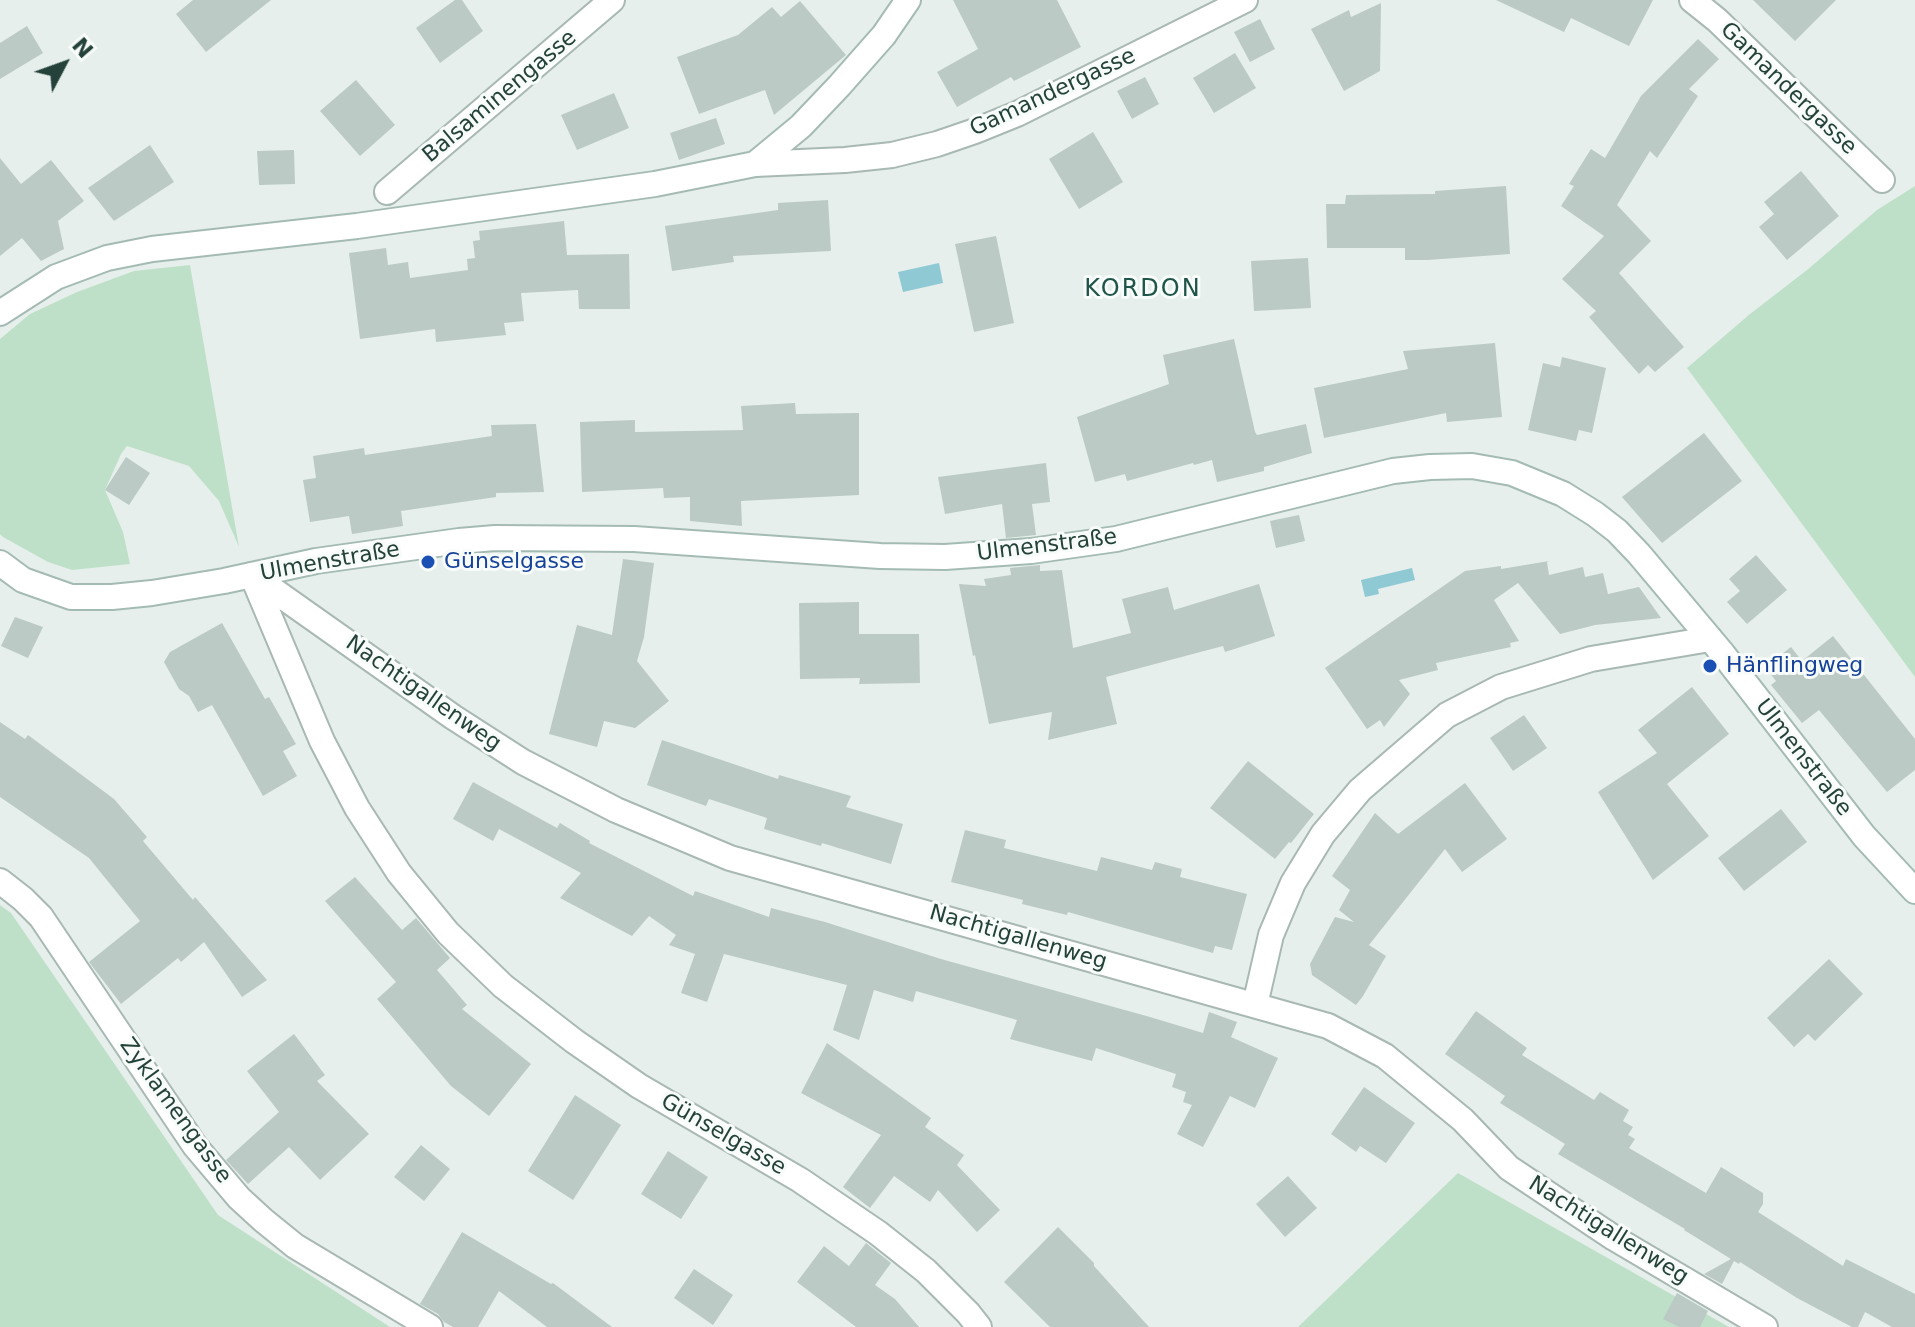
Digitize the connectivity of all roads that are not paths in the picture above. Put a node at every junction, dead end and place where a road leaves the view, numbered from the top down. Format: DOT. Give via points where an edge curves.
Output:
graph roads {
  1 [pos="612,0"];
  2 [pos="908,0"];
  3 [pos="1245,0"];
  4 [pos="1692,0"];
  5 [pos="755,164"];
  6 [pos="1882,180"];
  7 [pos="387,192"];
  8 [pos="0,313"];
  9 [pos="0,563"];
  10 [pos="252,575"];
  11 [pos="1710,639"];
  12 [pos="0,881"];
  13 [pos="1915,891"];
  14 [pos="1255,1005"];
  15 [pos="430,1327"];
  16 [pos="979,1327"];
  17 [pos="1765,1327"];
  1 -- 7 [label="street, Balsaminengasse"];
  2 -- 5 [label="street" via="839,86"];
  3 -- 5 [label="street, Gamandergasse" via="1017,114 937,144 892,155"];
  4 -- 6 [label="street, Gamandergasse"];
  5 -- 8 [label="street" via="655,184 152,249 56,277"];
  9 -- 10 [label="street, Ulmenstraße" via="23,580 71,597 152,593"];
  10 -- 11 [label="street, Ulmenstraße" via="316,561 495,538 634,539 880,556 1031,551 1116,539 1393,471 1472,466 1512,473 1595,514 1639,554"];
  10 -- 14 [label="street, Nachtigallenweg" via="493,744 630,816 730,858"];
  10 -- 16 [label="street, Günselgasse" via="322,741 357,808 399,873 448,933 503,986 574,1041 878,1233 926,1271"];
  11 -- 13 [label="street, Ulmenstraße" via="1864,836"];
  11 -- 14 [label="street" via="1591,659 1501,687 1447,715 1360,790 1323,834 1293,883 1271,935"];
  12 -- 15 [label="street, Zyklamengasse" via="41,917 195,1146 239,1198 295,1246"];
  14 -- 17 [label="street, Nachtigallenweg" via="1328,1026 1385,1056 1463,1120 1509,1168 1614,1238"];
}
